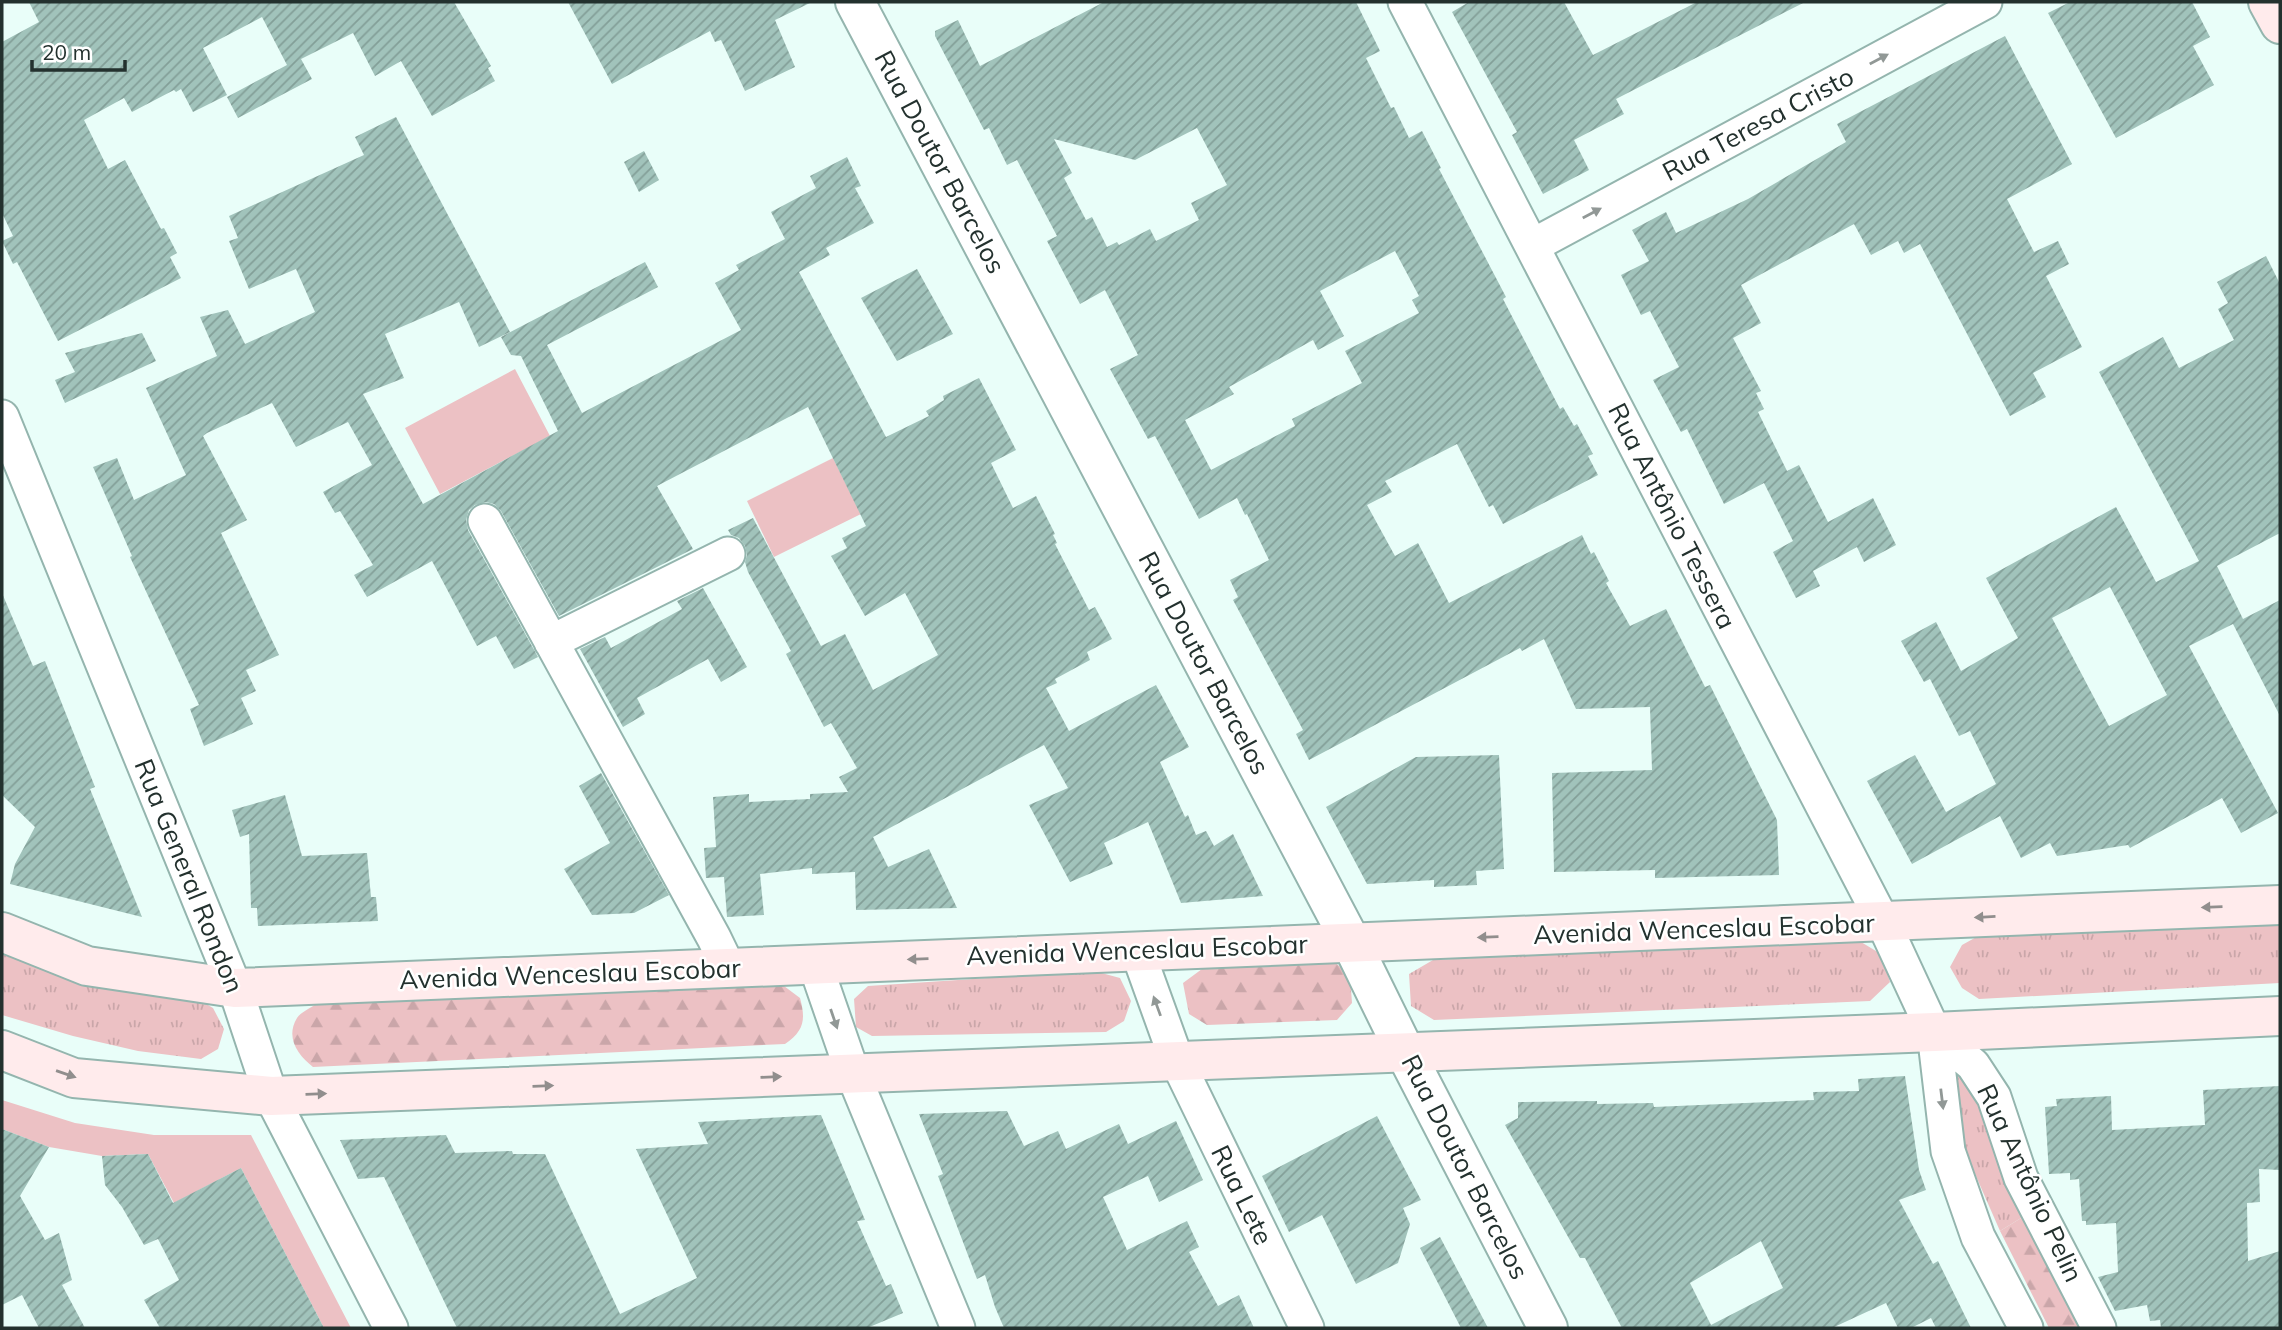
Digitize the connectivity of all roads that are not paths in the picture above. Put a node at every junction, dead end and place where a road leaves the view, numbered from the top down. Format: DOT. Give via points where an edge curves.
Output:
graph roads {
  1 [pos="855,2"];
  2 [pos="1405,2"];
  3 [pos="1985,2"];
  4 [pos="2268,2"];
  5 [pos="2280,24"];
  6 [pos="1532,246"];
  7 [pos="2,417"];
  8 [pos="485,521"];
  9 [pos="728,554"];
  10 [pos="551,642"];
  11 [pos="2280,905"];
  12 [pos="1883,922"];
  13 [pos="2,932"];
  14 [pos="1351,942"];
  15 [pos="1136,950"];
  16 [pos="815,964"];
  17 [pos="728,967"];
  18 [pos="235,988"];
  19 [pos="2280,1016"];
  20 [pos="1934,1032"];
  21 [pos="2,1050"];
  22 [pos="1405,1052"];
  23 [pos="1177,1061"];
  24 [pos="853,1074"];
  25 [pos="271,1096"];
  26 [pos="391,1328"];
  27 [pos="958,1328"];
  28 [pos="1307,1328"];
  29 [pos="1548,1328"];
  30 [pos="2026,1328"];
  31 [pos="2099,1328"];
  1 -- 14 [label="street, Rua Doutor Barcelos"];
  2 -- 6 [label="street, Rua Antônio Tessera"];
  6 -- 3 [label="street, Rua Teresa Cristo, one-way"];
  4 -- 5 [label="main road"];
  6 -- 12 [label="street, Rua Antônio Tessera"];
  7 -- 18 [label="street, Rua General Rondon"];
  8 -- 10 [label="street"];
  9 -- 10 [label="street"];
  10 -- 17 [label="street"];
  11 -- 12 [label="main road, Avenida Wenceslau Escobar, one-way"];
  12 -- 14 [label="main road, Avenida Wenceslau Escobar, one-way"];
  12 -- 20 [label="street, Rua Antônio Tessera"];
  13 -- 18 [label="main road, Avenida Wenceslau Escobar" via="87,966"];
  14 -- 15 [label="main road, Avenida Wenceslau Escobar"];
  14 -- 22 [label="street, Rua Doutor Barcelos"];
  15 -- 16 [label="main road, Avenida Wenceslau Escobar, one-way"];
  23 -- 15 [label="street, Rua Lete, one-way"];
  16 -- 17 [label="main road, Avenida Wenceslau Escobar"];
  16 -- 24 [label="street, one-way"];
  17 -- 18 [label="main road, Avenida Wenceslau Escobar"];
  18 -- 25 [label="street, Rua General Rondon"];
  19 -- 20 [label="main road"];
  20 -- 22 [label="main road"];
  20 -- 30 [label="street, Rua Antônio Pelin, one-way" via="1948,1151 1978,1237"];
  20 -- 31 [label="street, Rua Antônio Pelin" via="1973,1065 1994,1097 2021,1178"];
  21 -- 25 [label="main road, one-way" via="74,1078"];
  22 -- 23 [label="main road"];
  22 -- 29 [label="street, Rua Doutor Barcelos"];
  23 -- 24 [label="main road"];
  23 -- 28 [label="street, Rua Lete"];
  25 -- 24 [label="main road, one-way"];
  24 -- 27 [label="street"];
  25 -- 26 [label="street, Rua General Rondon"];
}
